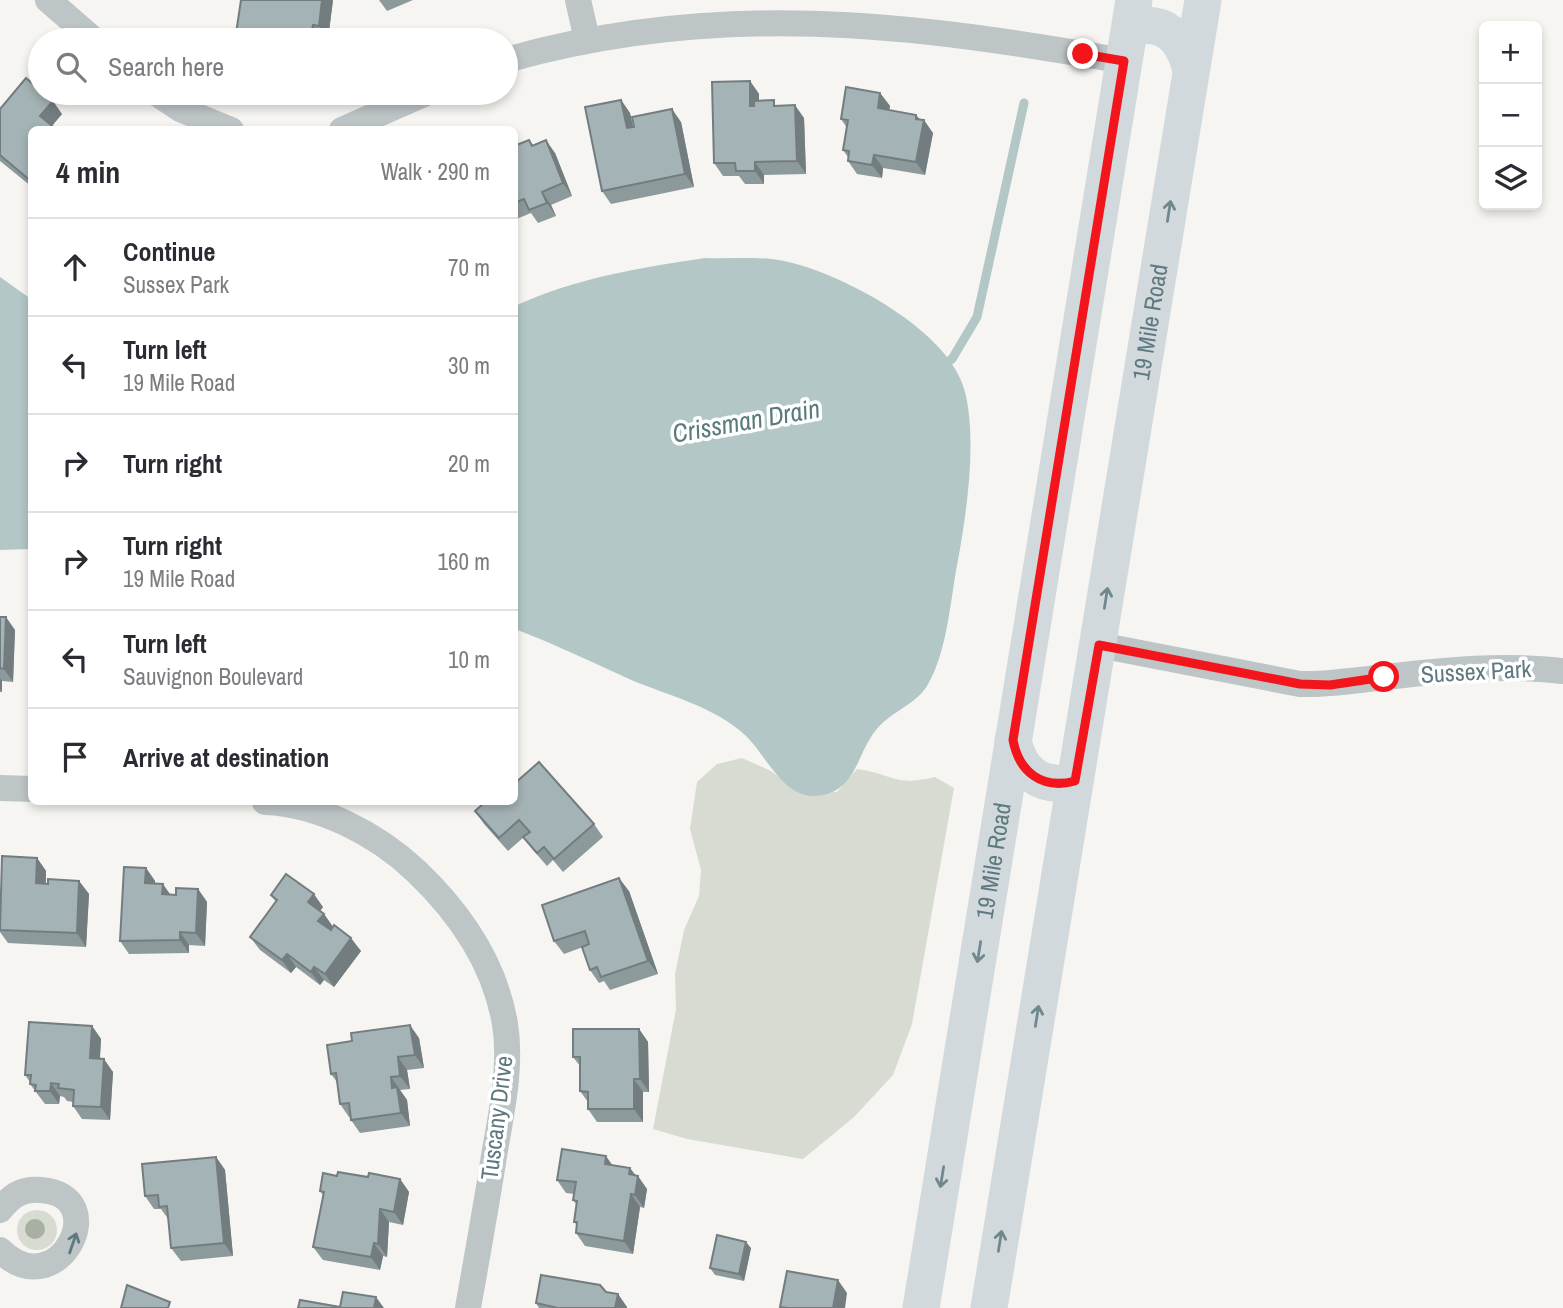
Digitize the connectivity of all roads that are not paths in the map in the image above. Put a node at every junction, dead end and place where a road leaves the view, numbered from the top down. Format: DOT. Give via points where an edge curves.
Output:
graph roads {
  1 [pos="48,0"];
  2 [pos="578,0"];
  3 [pos="1203,0"];
  4 [pos="80,28"];
  5 [pos="1129,30"];
  6 [pos="586,35"];
  7 [pos="518,56"];
  8 [pos="1191,69"];
  9 [pos="174,105"];
  10 [pos="399,105"];
  11 [pos="221,126"];
  12 [pos="351,126"];
  13 [pos="1099,645"];
  14 [pos="1563,671"];
  15 [pos="1013,740"];
  16 [pos="1075,781"];
  17 [pos="0,788"];
  18 [pos="28,789"];
  19 [pos="281,805"];
  20 [pos="0,1210"];
  21 [pos="0,1250"];
  22 [pos="32,1271"];
  23 [pos="0,1283"];
  24 [pos="468,1308"];
  25 [pos="921,1308"];
  26 [pos="989,1308"];
  1 -- 4 [label="street"];
  2 -- 6 [label="street"];
  3 -- 8 [label="main road, 19 Mile Road"];
  5 -- 6 [label="street" via="789,15 704,19"];
  5 -- 8 [label="main road" via="1154,25 1167,29 1179,38"];
  5 -- 15 [label="main road, 19 Mile Road"];
  6 -- 7 [label="street"];
  13 -- 8 [label="main road, 19 Mile Road, one-way"];
  9 -- 11 [label="street"];
  10 -- 12 [label="street"];
  13 -- 14 [label="street, Sussex Park" via="1300,684 1330,685 1479,668"];
  13 -- 16 [label="main road, 19 Mile Road"];
  15 -- 16 [label="main road" via="1016,756 1035,778 1051,783"];
  15 -- 25 [label="main road, 19 Mile Road, one-way"];
  26 -- 16 [label="main road, 19 Mile Road, one-way"];
  17 -- 18 [label="street"];
  19 -- 24 [label="street, Tuscany Drive" via="318,812 396,852 436,890 468,930 495,988 505,1025 506,1072"];
  22 -- 20 [label="street, one-way" via="58,1265 68,1255 75,1244 75,1217 59,1196 32,1189 19,1192"];
  21 -- 22 [label="street" via="19,1268"];
  22 -- 23 [label="street"];
}
